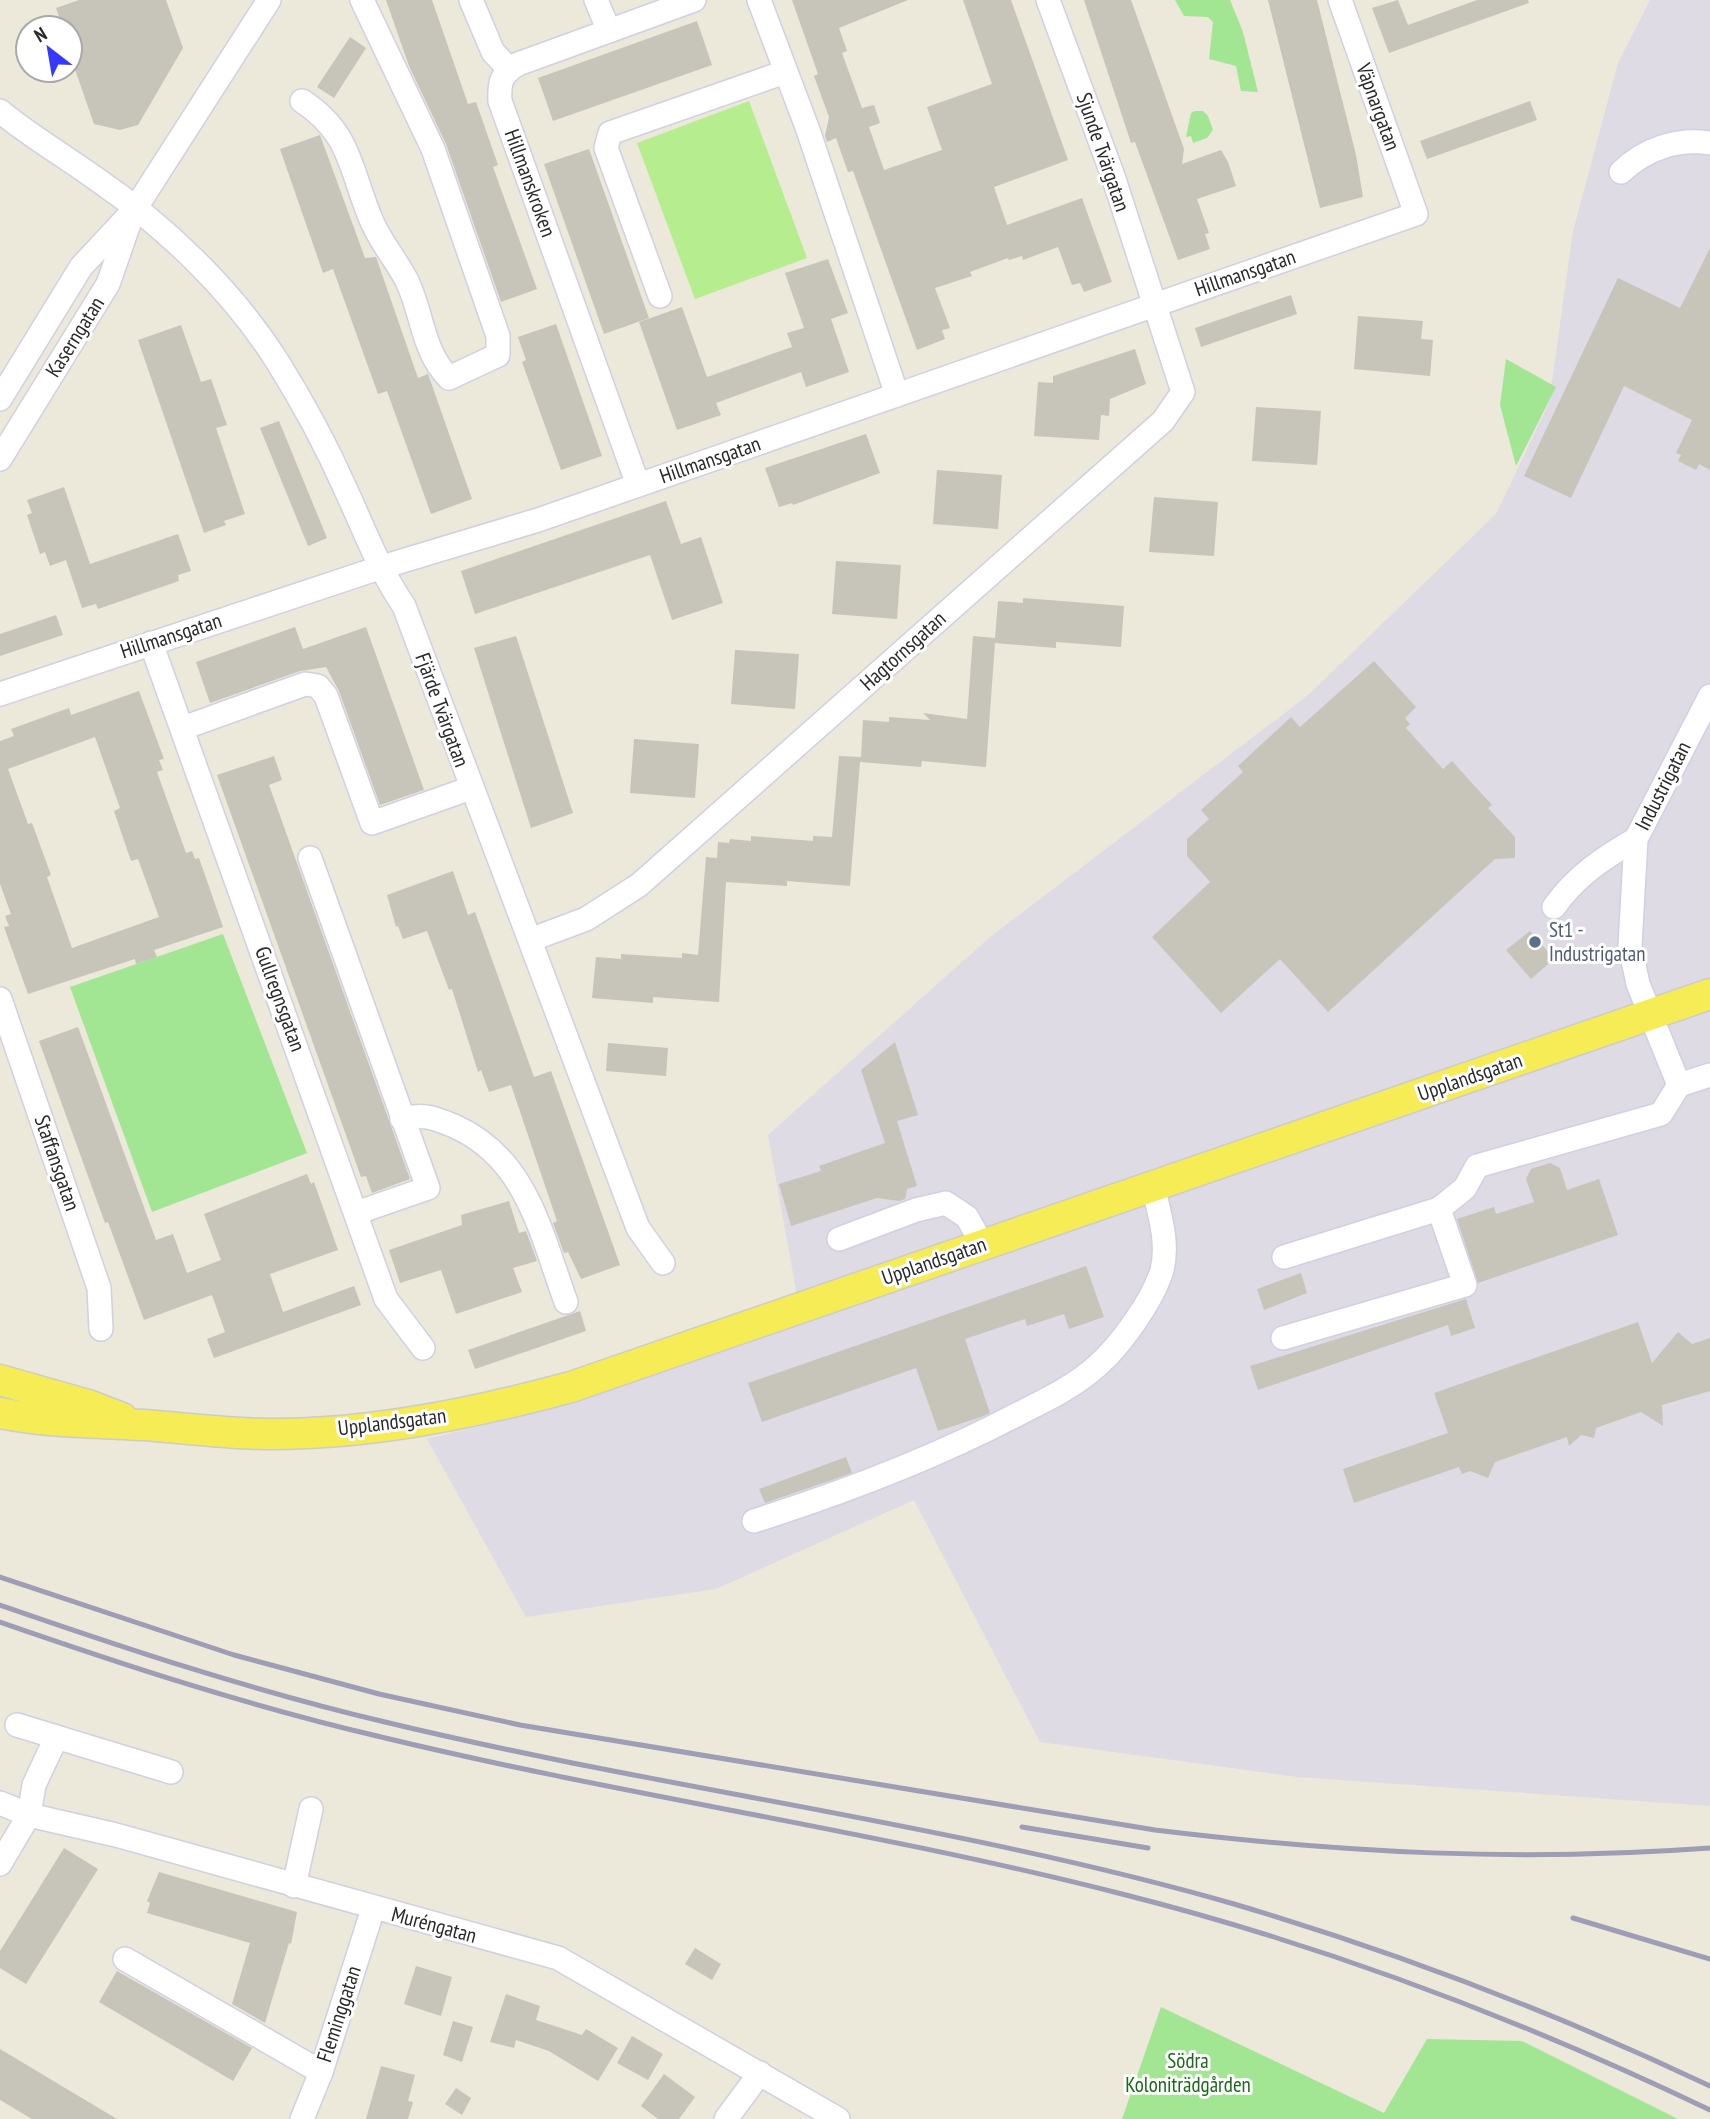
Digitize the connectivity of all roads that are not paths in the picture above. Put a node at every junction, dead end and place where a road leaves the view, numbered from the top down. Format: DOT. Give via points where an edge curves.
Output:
graph roads {
  1 [pos="269,0"];
  2 [pos="362,0"];
  3 [pos="471,0"];
  4 [pos="596,0"];
  5 [pos="694,0"];
  6 [pos="759,0"];
  7 [pos="1048,0"];
  8 [pos="1339,0"];
  9 [pos="654,7"];
  10 [pos="609,31"];
  11 [pos="509,69"];
  12 [pos="785,72"];
  13 [pos="302,101"];
  14 [pos="0,111"];
  15 [pos="1710,143"];
  16 [pos="1621,172"];
  17 [pos="135,209"];
  18 [pos="1416,214"];
  19 [pos="660,296"];
  20 [pos="1153,305"];
  21 [pos="897,395"];
  22 [pos="0,400"];
  23 [pos="0,459"];
  24 [pos="638,485"];
  25 [pos="379,568"];
  26 [pos="151,643"];
  27 [pos="0,694"];
  28 [pos="1710,696"];
  29 [pos="183,729"];
  30 [pos="471,788"];
  31 [pos="1636,839"];
  32 [pos="310,858"];
  33 [pos="1554,907"];
  34 [pos="530,940"];
  35 [pos="1710,995"];
  36 [pos="0,999"];
  37 [pos="1650,1016"];
  38 [pos="1710,1075"];
  39 [pos="1679,1085"];
  40 [pos="402,1119"];
  41 [pos="1153,1186"];
  42 [pos="1439,1209"];
  43 [pos="356,1213"];
  44 [pos="839,1238"];
  45 [pos="982,1244"];
  46 [pos="1284,1257"];
  47 [pos="663,1263"];
  48 [pos="566,1302"];
  49 [pos="102,1329"];
  50 [pos="1283,1338"];
  51 [pos="423,1348"];
  52 [pos="0,1380"];
  53 [pos="0,1413"];
  54 [pos="139,1425"];
  55 [pos="754,1521"];
  56 [pos="17,1726"];
  57 [pos="56,1738"];
  58 [pos="171,1772"];
  59 [pos="0,1803"];
  60 [pos="311,1809"];
  61 [pos="29,1815"];
  62 [pos="0,1864"];
  63 [pos="294,1886"];
  64 [pos="373,1909"];
  65 [pos="125,1959"];
  66 [pos="321,2072"];
  67 [pos="760,2073"];
  68 [pos="302,2119"];
  69 [pos="726,2119"];
  70 [pos="838,2119"];
  1 -- 17 [label="street, Kaserngatan"];
  2 -- 13 [label="street" via="433,149 498,336 498,355 449,378 436,365 408,282 369,217 338,132"];
  3 -- 11 [label="street" via="493,52"];
  4 -- 10 [label="street"];
  5 -- 9 [label="street"];
  6 -- 12 [label="street"];
  7 -- 20 [label="street, Sjunde Tvärgatan" via="1113,176"];
  8 -- 18 [label="street, Väpnargatan"];
  9 -- 10 [label="street"];
  10 -- 11 [label="street"];
  11 -- 24 [label="street, Hillmanskroken" via="502,76 500,101"];
  12 -- 19 [label="street" via="610,133 606,148"];
  12 -- 21 [label="street"];
  14 -- 17 [label="street, Fjärde Tvärgatan"];
  15 -- 16 [label="street" via="1685,141 1649,152"];
  17 -- 22 [label="street, Kaserngatan" via="81,267"];
  17 -- 23 [label="street, Kaserngatan" via="108,284"];
  17 -- 25 [label="street, Fjärde Tvärgatan" via="220,287 277,360 344,485"];
  18 -- 20 [label="street, Hillmansgatan"];
  20 -- 21 [label="street, Hillmansgatan"];
  20 -- 34 [label="street, Hagtornsgatan" via="1183,392 1163,421 639,885 586,919"];
  21 -- 24 [label="street, Hillmansgatan"];
  24 -- 25 [label="street, Hillmansgatan"];
  25 -- 26 [label="street, Hillmansgatan"];
  25 -- 30 [label="street, Fjärde Tvärgatan" via="404,606"];
  26 -- 27 [label="street, Hillmansgatan"];
  26 -- 29 [label="street, Gullregnsgatan"];
  28 -- 31 [label="street, Industrigatan"];
  29 -- 30 [label="street" via="305,684 318,686 326,695 372,823"];
  29 -- 43 [label="street, Gullregnsgatan"];
  30 -- 34 [label="street, Fjärde Tvärgatan"];
  31 -- 33 [label="street, Industrigatan" via="1570,885"];
  31 -- 37 [label="street, Industrigatan" via="1630,946"];
  32 -- 40 [label="street"];
  34 -- 47 [label="street, Fjärde Tvärgatan" via="638,1228"];
  35 -- 37 [label="main road, Upplandsgatan"];
  36 -- 49 [label="street, Staffansgatan" via="99,1288"];
  37 -- 39 [label="street, Industrigatan"];
  37 -- 41 [label="main road, Upplandsgatan"];
  38 -- 39 [label="street"];
  39 -- 42 [label="street" via="1661,1114 1476,1166 1465,1188"];
  40 -- 43 [label="street" via="428,1188"];
  40 -- 48 [label="street" via="418,1114 436,1118 498,1153 525,1190"];
  41 -- 45 [label="main road, Upplandsgatan"];
  41 -- 55 [label="street" via="1165,1239 1162,1270 1128,1333 1097,1367 1052,1397 947,1450"];
  42 -- 46 [label="street"];
  42 -- 50 [label="street" via="1465,1285"];
  43 -- 51 [label="street, Gullregnsgatan" via="386,1298"];
  44 -- 45 [label="street" via="946,1203 967,1217"];
  45 -- 54 [label="main road, Upplandsgatan" via="571,1387 494,1408 394,1425 272,1434"];
  52 -- 54 [label="main road, Upplandsgatan"];
  53 -- 54 [label="main road, Upplandsgatan" via="38,1421"];
  56 -- 57 [label="street"];
  57 -- 58 [label="street"];
  57 -- 61 [label="street" via="34,1785"];
  59 -- 61 [label="street, Muréngatan"];
  60 -- 63 [label="street"];
  61 -- 62 [label="street"];
  61 -- 63 [label="street, Muréngatan"];
  63 -- 64 [label="street, Muréngatan"];
  64 -- 66 [label="street, Fleminggatan"];
  64 -- 67 [label="street, Muréngatan" via="558,1958"];
  65 -- 66 [label="street"];
  66 -- 68 [label="street, Fleminggatan"];
  67 -- 69 [label="street"];
  67 -- 70 [label="street, Muréngatan"];
}
